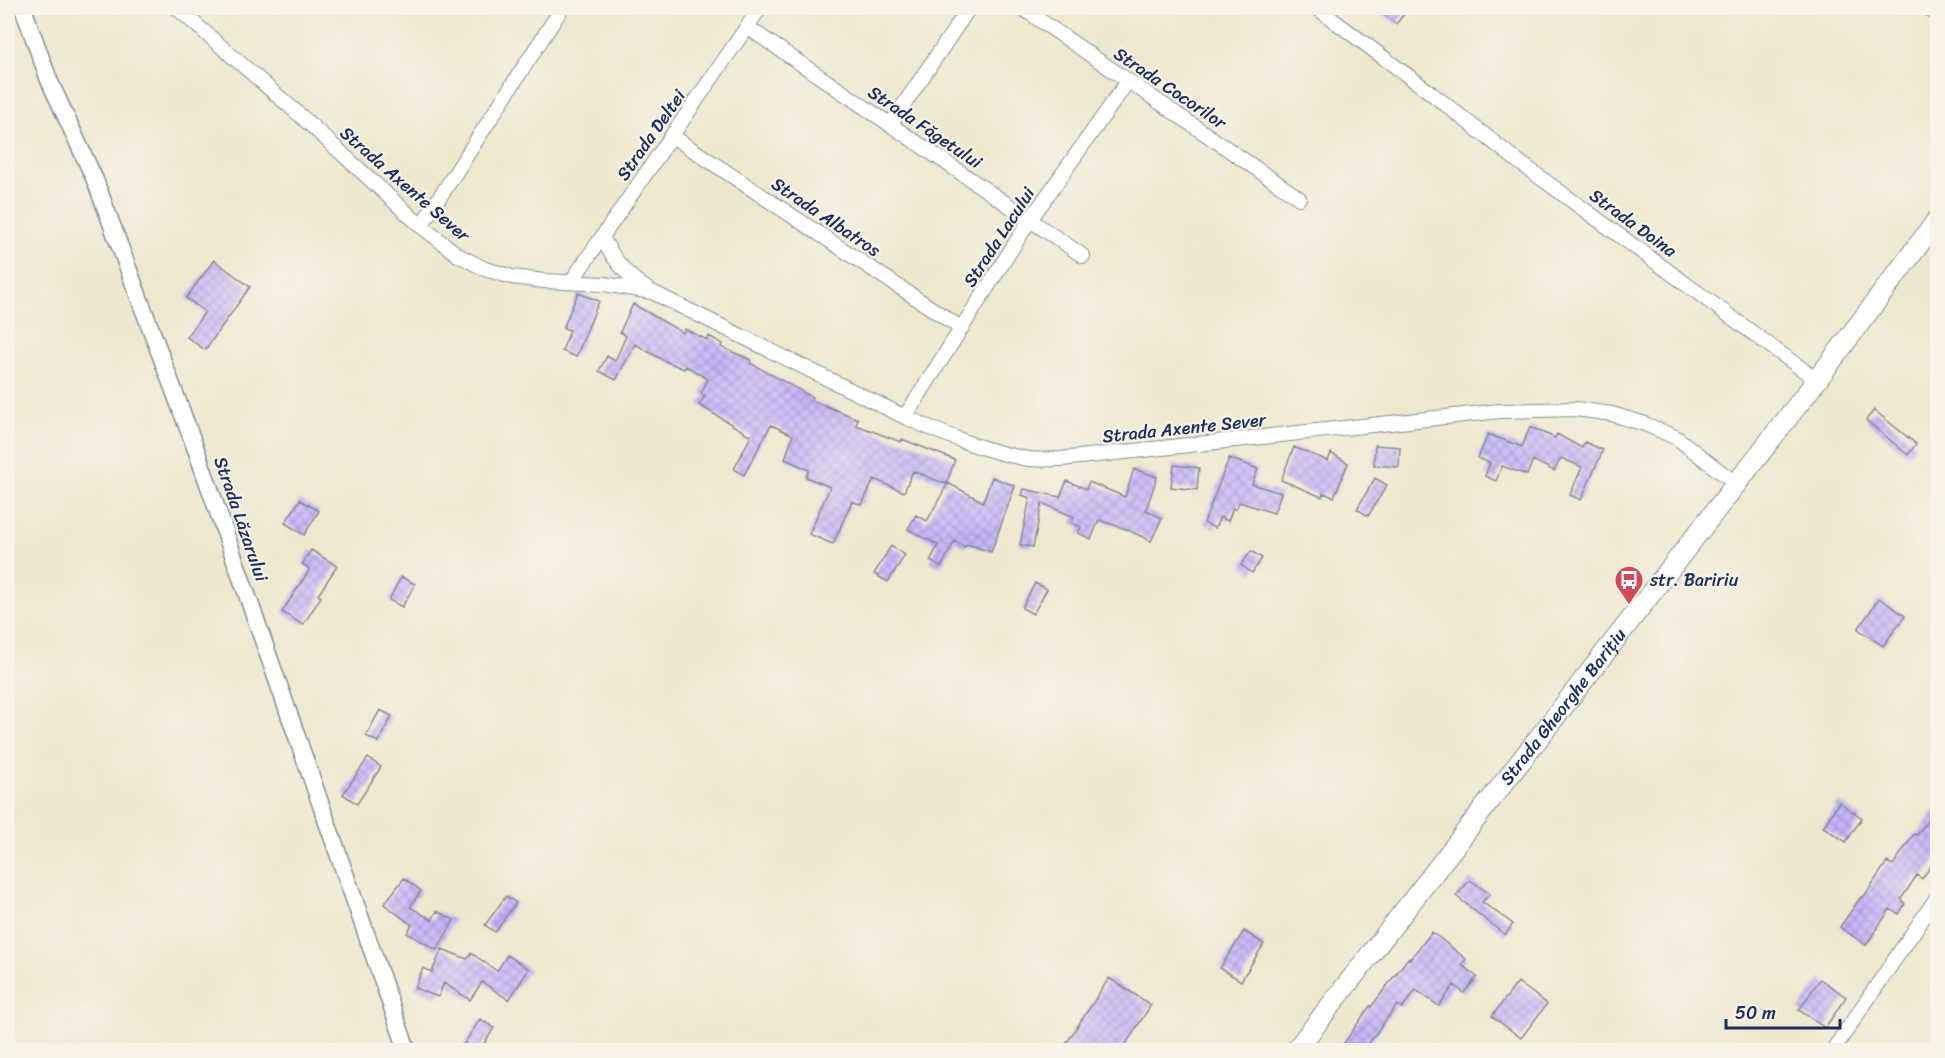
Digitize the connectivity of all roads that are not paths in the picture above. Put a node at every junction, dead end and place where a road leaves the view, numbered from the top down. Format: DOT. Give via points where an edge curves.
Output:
graph roads {
  1 [pos="22,8"];
  2 [pos="177,8"];
  3 [pos="562,8"];
  4 [pos="760,8"];
  5 [pos="969,8"];
  6 [pos="1022,8"];
  7 [pos="1317,8"];
  8 [pos="1928,8"];
  9 [pos="1938,15"];
  10 [pos="747,27"];
  11 [pos="1128,81"];
  12 [pos="890,125"];
  13 [pos="672,136"];
  14 [pos="1299,198"];
  15 [pos="1938,219"];
  16 [pos="1030,220"];
  17 [pos="421,226"];
  18 [pos="603,237"];
  19 [pos="1083,256"];
  20 [pos="571,282"];
  21 [pos="652,292"];
  22 [pos="960,328"];
  23 [pos="1817,380"];
  24 [pos="905,417"];
  25 [pos="1736,483"];
  26 [pos="1938,896"];
  27 [pos="407,1050"];
  28 [pos="1296,1050"];
  29 [pos="1833,1050"];
  1 -- 27 [label="street, Strada Lăzarului" via="49,80 95,180 194,444"];
  2 -- 17 [label="street, Strada Axente Sever"];
  3 -- 17 [label="street"];
  4 -- 10 [label="street, Strada Deltei"];
  5 -- 12 [label="street"];
  6 -- 11 [label="street, Strada Cocorilor"];
  7 -- 23 [label="street, Strada Doina"];
  8 -- 9 [label="street"];
  10 -- 12 [label="street, Strada Făgetului"];
  10 -- 13 [label="street, Strada Deltei"];
  11 -- 14 [label="street, Strada Cocorilor"];
  11 -- 16 [label="street, Strada Lacului"];
  12 -- 16 [label="street, Strada Făgetului"];
  13 -- 18 [label="street, Strada Deltei"];
  13 -- 22 [label="street, Strada Albatros"];
  15 -- 23 [label="main road, Strada Gheorghe Barițiu"];
  16 -- 19 [label="street, Strada Făgetului"];
  16 -- 22 [label="street, Strada Lacului"];
  17 -- 20 [label="street, Strada Axente Sever" via="458,255 485,269 512,277"];
  18 -- 20 [label="street, Strada Deltei"];
  18 -- 21 [label="street, Strada Axente Sever" via="622,269"];
  20 -- 21 [label="street, Strada Axente Sever"];
  21 -- 24 [label="street, Strada Axente Sever"];
  22 -- 24 [label="street, Strada Lacului"];
  23 -- 25 [label="main road, Strada Gheorghe Barițiu"];
  24 -- 25 [label="street, Strada Axente Sever" via="1000,452 1030,459 1061,459 1500,411 1576,409 1611,414 1677,438"];
  25 -- 28 [label="main road, Strada Gheorghe Barițiu"];
  26 -- 29 [label="street"];
}
